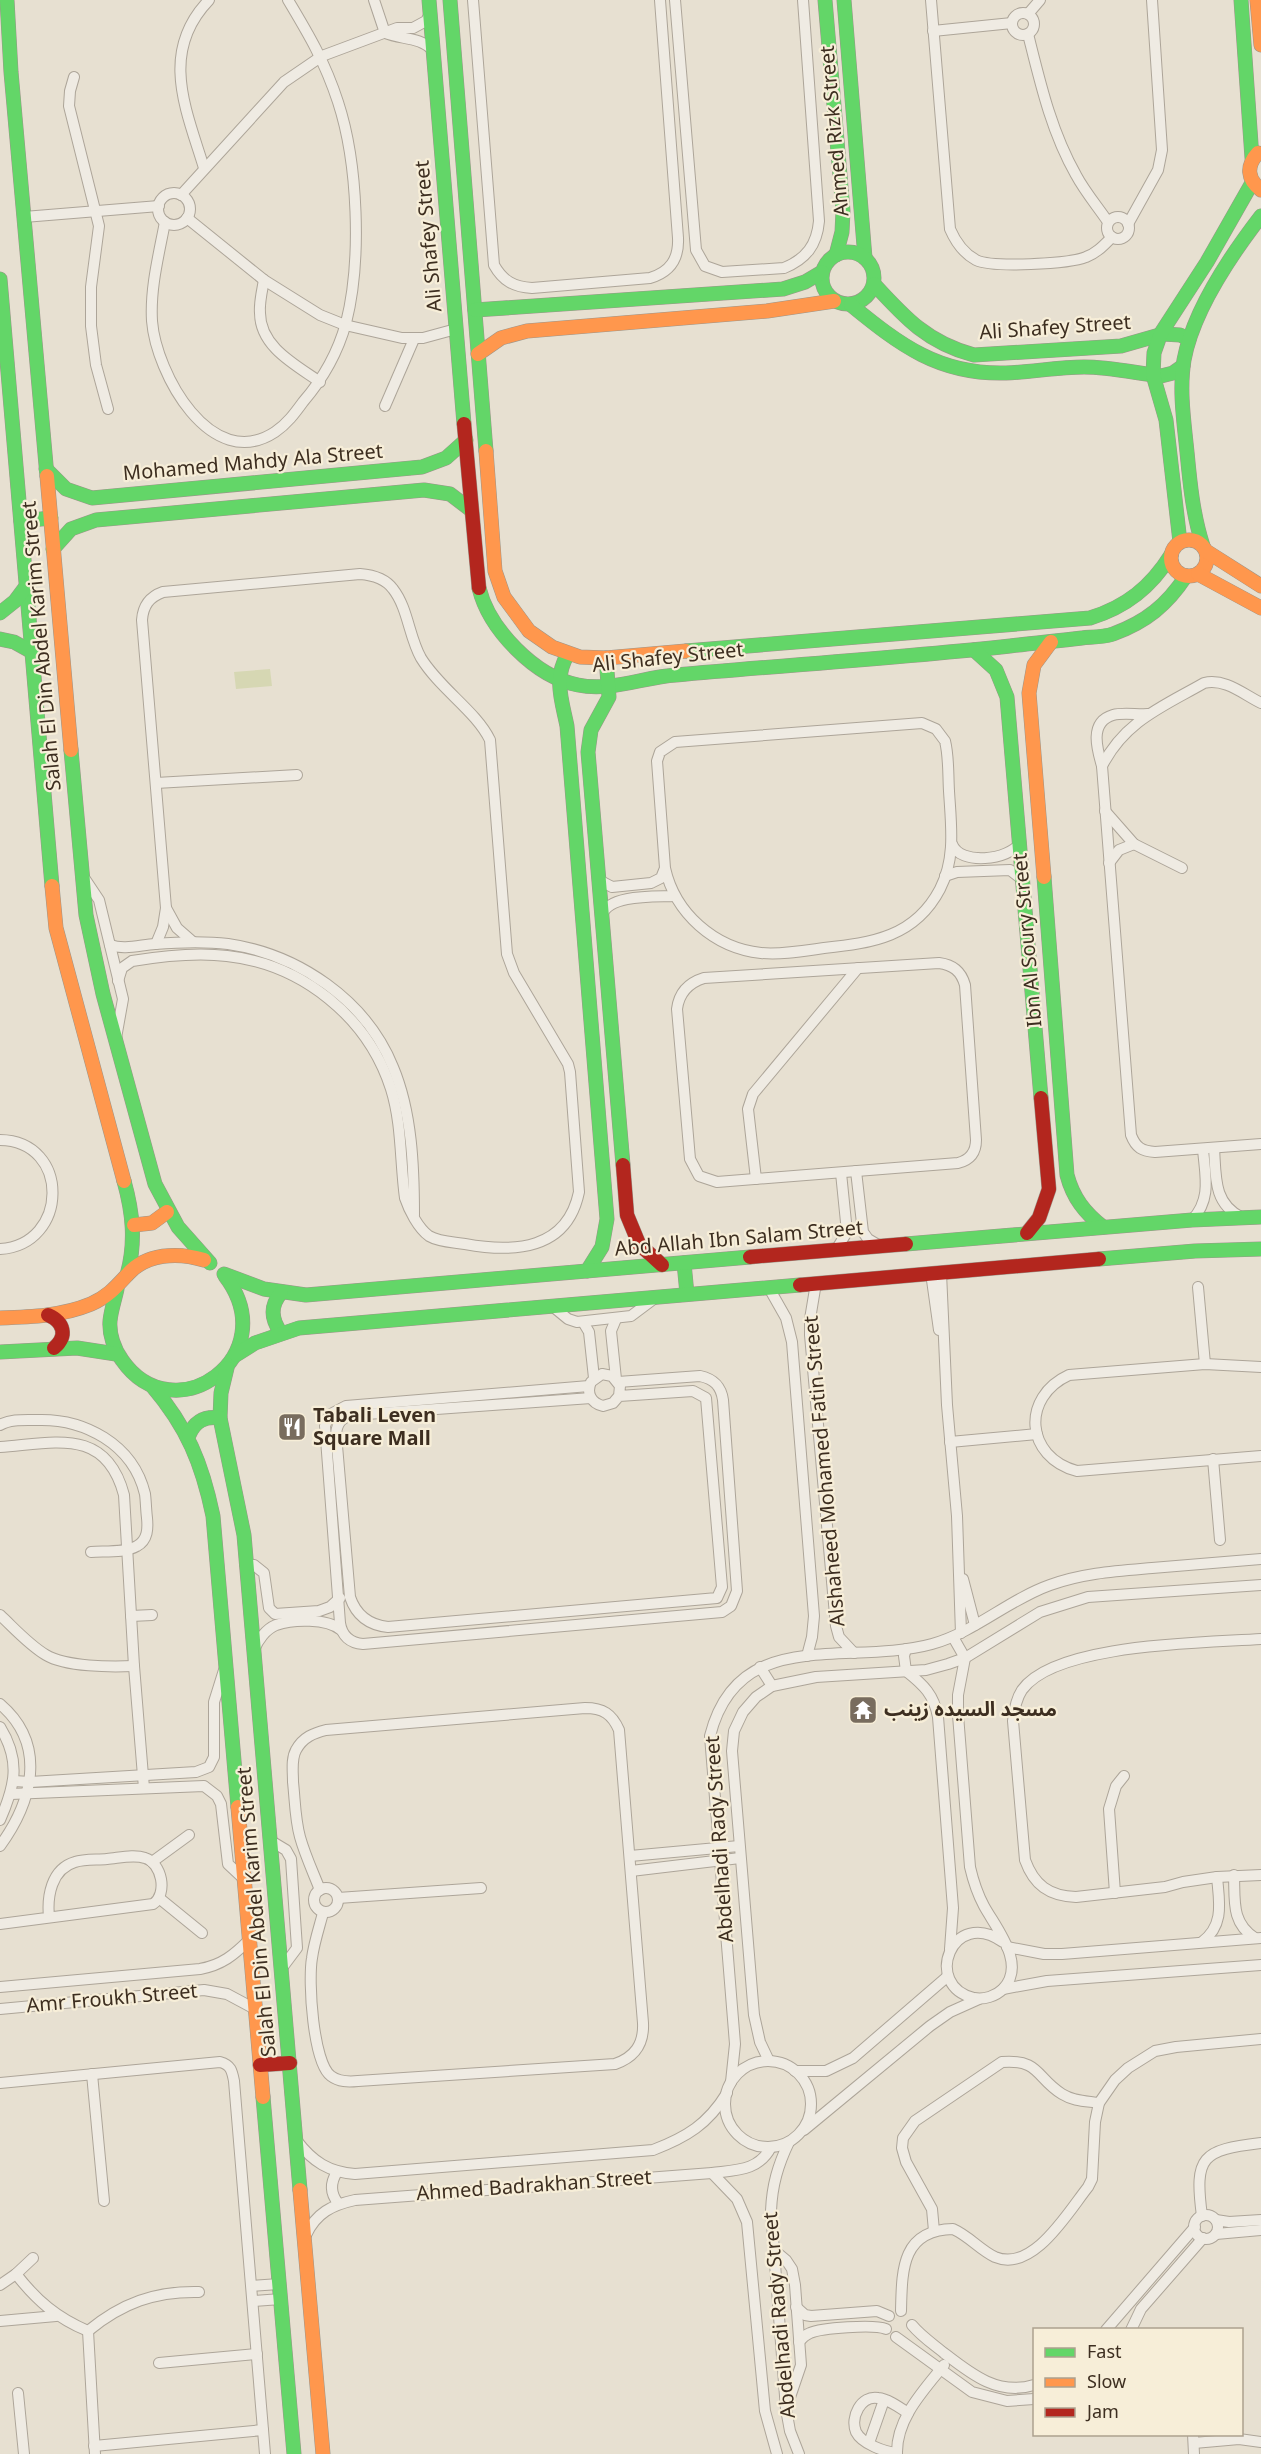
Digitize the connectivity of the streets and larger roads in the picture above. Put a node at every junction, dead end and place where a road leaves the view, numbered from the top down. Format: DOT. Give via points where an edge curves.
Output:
graph roads {
  1 [pos="7,0"];
  2 [pos="209,0"];
  3 [pos="288,0"];
  4 [pos="374,0"];
  5 [pos="429,0"];
  6 [pos="450,0"];
  7 [pos="473,0"];
  8 [pos="660,0"];
  9 [pos="675,0"];
  10 [pos="802,0"];
  11 [pos="825,0"];
  12 [pos="844,0"];
  13 [pos="931,0"];
  14 [pos="1040,0"];
  15 [pos="1152,0"];
  16 [pos="1241,0"];
  17 [pos="1257,0"];
  18 [pos="430,14"];
  19 [pos="1028,15"];
  20 [pos="1012,23"];
  21 [pos="933,31"];
  22 [pos="385,33"];
  23 [pos="1028,34"];
  24 [pos="1261,45"];
  25 [pos="434,51"];
  26 [pos="322,56"];
  27 [pos="5,73"];
  28 [pos="74,77"];
  29 [pos="1257,155"];
  30 [pos="204,168"];
  31 [pos="1257,187"];
  32 [pos="181,195"];
  33 [pos="159,206"];
  34 [pos="97,211"];
  35 [pos="1261,216"];
  36 [pos="24,217"];
  37 [pos="187,218"];
  38 [pos="165,222"];
  39 [pos="1108,222"];
  40 [pos="1128,224"];
  41 [pos="1112,237"];
  42 [pos="836,255"];
  43 [pos="865,258"];
  44 [pos="822,272"];
  45 [pos="0,279"];
  46 [pos="264,280"];
  47 [pos="598,283"];
  48 [pos="584,284"];
  49 [pos="874,284"];
  50 [pos="834,301"];
  51 [pos="593,303"];
  52 [pos="851,305"];
  53 [pos="474,310"];
  54 [pos="345,325"];
  55 [pos="456,329"];
  56 [pos="1161,333"];
  57 [pos="414,339"];
  58 [pos="1189,339"];
  59 [pos="478,354"];
  60 [pos="1183,366"];
  61 [pos="1153,375"];
  62 [pos="320,382"];
  63 [pos="481,404"];
  64 [pos="463,405"];
  65 [pos="385,406"];
  66 [pos="108,409"];
  67 [pos="466,440"];
  68 [pos="46,469"];
  69 [pos="471,510"];
  70 [pos="51,518"];
  71 [pos="21,521"];
  72 [pos="1180,542"];
  73 [pos="1204,548"];
  74 [pos="53,549"];
  75 [pos="1171,555"];
  76 [pos="1192,575"];
  77 [pos="27,585"];
  78 [pos="1261,586"];
  79 [pos="1261,608"];
  80 [pos="0,614"];
  81 [pos="0,636"];
  82 [pos="1051,642"];
  83 [pos="974,650"];
  84 [pos="32,652"];
  85 [pos="568,654"];
  86 [pos="606,658"];
  87 [pos="558,680"];
  88 [pos="609,686"];
  89 [pos="1261,704"];
  90 [pos="1148,714"];
  91 [pos="1102,766"];
  92 [pos="297,775"];
  93 [pos="156,783"];
  94 [pos="1105,811"];
  95 [pos="1038,819"];
  96 [pos="1018,820"];
  97 [pos="1020,843"];
  98 [pos="952,844"];
  99 [pos="1134,844"];
  100 [pos="1109,863"];
  101 [pos="665,868"];
  102 [pos="1182,868"];
  103 [pos="82,876"];
  104 [pos="945,876"];
  105 [pos="599,880"];
  106 [pos="1023,880"];
  107 [pos="645,884"];
  108 [pos="674,896"];
  109 [pos="646,898"];
  110 [pos="166,909"];
  111 [pos="602,915"];
  112 [pos="194,942"];
  113 [pos="179,943"];
  114 [pos="156,944"];
  115 [pos="110,945"];
  116 [pos="137,946"];
  117 [pos="180,956"];
  118 [pos="139,960"];
  119 [pos="858,968"];
  120 [pos="118,981"];
  121 [pos="1055,1028"];
  122 [pos="1035,1030"];
  123 [pos="116,1038"];
  124 [pos="395,1086"];
  125 [pos="1261,1134"];
  126 [pos="0,1140"];
  127 [pos="1256,1144"];
  128 [pos="1208,1149"];
  129 [pos="856,1171"];
  130 [pos="841,1173"];
  131 [pos="756,1179"];
  132 [pos="167,1212"];
  133 [pos="1241,1217"];
  134 [pos="1261,1217"];
  135 [pos="1192,1220"];
  136 [pos="134,1225"];
  137 [pos="1103,1227"];
  138 [pos="1027,1233"];
  139 [pos="882,1246"];
  140 [pos="0,1249"];
  141 [pos="1261,1249"];
  142 [pos="836,1250"];
  143 [pos="210,1263"];
  144 [pos="684,1263"];
  145 [pos="662,1265"];
  146 [pos="587,1272"];
  147 [pos="936,1273"];
  148 [pos="224,1274"];
  149 [pos="127,1275"];
  150 [pos="816,1283"];
  151 [pos="1198,1287"];
  152 [pos="117,1288"];
  153 [pos="769,1288"];
  154 [pos="281,1293"];
  155 [pos="687,1294"];
  156 [pos="656,1297"];
  157 [pos="550,1305"];
  158 [pos="48,1315"];
  159 [pos="0,1318"];
  160 [pos="616,1319"];
  161 [pos="583,1322"];
  162 [pos="281,1333"];
  163 [pos="54,1348"];
  164 [pos="0,1353"];
  165 [pos="116,1354"];
  166 [pos="236,1355"];
  167 [pos="1205,1364"];
  168 [pos="1261,1367"];
  169 [pos="226,1368"];
  170 [pos="617,1381"];
  171 [pos="591,1382"];
  172 [pos="152,1386"];
  173 [pos="619,1396"];
  174 [pos="591,1398"];
  175 [pos="413,1406"];
  176 [pos="220,1418"];
  177 [pos="0,1425"];
  178 [pos="1037,1434"];
  179 [pos="189,1435"];
  180 [pos="950,1442"];
  181 [pos="0,1447"];
  182 [pos="1261,1456"];
  183 [pos="1213,1459"];
  184 [pos="729,1479"];
  185 [pos="714,1481"];
  186 [pos="731,1507"];
  187 [pos="716,1508"];
  188 [pos="1220,1540"];
  189 [pos="128,1549"];
  190 [pos="91,1552"];
  191 [pos="1261,1559"];
  192 [pos="246,1564"];
  193 [pos="960,1570"];
  194 [pos="1261,1585"];
  195 [pos="344,1598"];
  196 [pos="272,1613"];
  197 [pos="0,1615"];
  198 [pos="152,1615"];
  199 [pos="131,1616"];
  200 [pos="514,1616"];
  201 [pos="975,1625"];
  202 [pos="273,1627"];
  203 [pos="341,1630"];
  204 [pos="515,1630"];
  205 [pos="957,1635"];
  206 [pos="1261,1639"];
  207 [pos="906,1649"];
  208 [pos="253,1653"];
  209 [pos="854,1653"];
  210 [pos="807,1656"];
  211 [pos="965,1658"];
  212 [pos="225,1664"];
  213 [pos="134,1666"];
  214 [pos="760,1667"];
  215 [pos="906,1671"];
  216 [pos="772,1686"];
  217 [pos="0,1704"];
  218 [pos="0,1727"];
  219 [pos="143,1776"];
  220 [pos="1124,1776"];
  221 [pos="14,1781"];
  222 [pos="30,1782"];
  223 [pos="144,1788"];
  224 [pos="11,1794"];
  225 [pos="28,1795"];
  226 [pos="0,1820"];
  227 [pos="189,1835"];
  228 [pos="271,1841"];
  229 [pos="0,1846"];
  230 [pos="739,1846"];
  231 [pos="718,1848"];
  232 [pos="630,1856"];
  233 [pos="740,1858"];
  234 [pos="719,1861"];
  235 [pos="152,1862"];
  236 [pos="631,1871"];
  237 [pos="1234,1875"];
  238 [pos="1261,1875"];
  239 [pos="1217,1876"];
  240 [pos="244,1879"];
  241 [pos="481,1888"];
  242 [pos="317,1892"];
  243 [pos="1115,1893"];
  244 [pos="294,1897"];
  245 [pos="159,1898"];
  246 [pos="338,1898"];
  247 [pos="295,1911"];
  248 [pos="320,1911"];
  249 [pos="49,1917"];
  250 [pos="0,1924"];
  251 [pos="202,1933"];
  252 [pos="1258,1938"];
  253 [pos="249,1940"];
  254 [pos="1201,1942"];
  255 [pos="1005,1944"];
  256 [pos="950,1949"];
  257 [pos="1261,1965"];
  258 [pos="282,1968"];
  259 [pos="195,1970"];
  260 [pos="948,1976"];
  261 [pos="0,1987"];
  262 [pos="1004,1989"];
  263 [pos="198,1990"];
  264 [pos="979,1999"];
  265 [pos="0,2009"];
  266 [pos="255,2009"];
  267 [pos="1261,2039"];
  268 [pos="769,2061"];
  269 [pos="290,2063"];
  270 [pos="260,2065"];
  271 [pos="795,2071"];
  272 [pos="92,2074"];
  273 [pos="731,2082"];
  274 [pos="0,2083"];
  275 [pos="727,2093"];
  276 [pos="1099,2103"];
  277 [pos="799,2134"];
  278 [pos="296,2141"];
  279 [pos="789,2142"];
  280 [pos="1261,2143"];
  281 [pos="771,2147"];
  282 [pos="337,2172"];
  283 [pos="712,2173"];
  284 [pos="104,2201"];
  285 [pos="338,2203"];
  286 [pos="1202,2216"];
  287 [pos="1216,2220"];
  288 [pos="1261,2220"];
  289 [pos="1195,2227"];
  290 [pos="1261,2230"];
  291 [pos="934,2231"];
  292 [pos="1216,2234"];
  293 [pos="304,2238"];
  294 [pos="1203,2238"];
  295 [pos="774,2250"];
  296 [pos="33,2258"];
  297 [pos="16,2274"];
  298 [pos="279,2284"];
  299 [pos="0,2285"];
  300 [pos="252,2286"];
  301 [pos="199,2292"];
  302 [pos="281,2299"];
  303 [pos="253,2301"];
  304 [pos="796,2307"];
  305 [pos="901,2311"];
  306 [pos="56,2316"];
  307 [pos="889,2316"];
  308 [pos="0,2321"];
  309 [pos="912,2325"];
  310 [pos="1110,2328"];
  311 [pos="1132,2328"];
  312 [pos="886,2329"];
  313 [pos="88,2331"];
  314 [pos="896,2337"];
  315 [pos="799,2342"];
  316 [pos="257,2354"];
  317 [pos="950,2358"];
  318 [pos="159,2363"];
  319 [pos="301,2368"];
  320 [pos="940,2370"];
  321 [pos="1033,2385"];
  322 [pos="18,2393"];
  323 [pos="1033,2399"];
  324 [pos="884,2400"];
  325 [pos="786,2409"];
  326 [pos="908,2413"];
  327 [pos="263,2430"];
  328 [pos="1261,2442"];
  329 [pos="869,2443"];
  330 [pos="1194,2444"];
  331 [pos="95,2450"];
  332 [pos="24,2454"];
  333 [pos="265,2454"];
  334 [pos="294,2454"];
  335 [pos="322,2454"];
  336 [pos="777,2454"];
  337 [pos="799,2454"];
  338 [pos="897,2454"];
  1 -- 27 [label="street, Salah El Din Abdel Karim Street"];
  2 -- 30 [label="street" via="188,29 179,68 181,93"];
  3 -- 26 [label="street"];
  4 -- 22 [label="street"];
  5 -- 18 [label="street, Ali Shafey Street"];
  6 -- 53 [label="street, Ali Shafey Street"];
  7 -- 48 [label="street" via="494,265 500,276 520,287"];
  8 -- 47 [label="street" via="679,249 669,269 660,275"];
  9 -- 10 [label="street" via="696,250 705,266 722,272 794,264 810,250 818,232"];
  11 -- 42 [label="street, Ahmed Rizk Street" via="843,211"];
  12 -- 43 [label="street, Ahmed Rizk Street"];
  13 -- 21 [label="street"];
  14 -- 19 [label="street"];
  15 -- 40 [label="street" via="1162,150 1158,170"];
  16 -- 29 [label="street" via="1252,137"];
  17 -- 24 [label="street"];
  18 -- 22 [label="street" via="413,28"];
  18 -- 25 [label="street, Ali Shafey Street"];
  19 -- 20 [label="street" via="1016,16"];
  19 -- 23 [label="street" via="1034,24"];
  20 -- 21 [label="street"];
  20 -- 23 [label="street" via="1017,33"];
  21 -- 41 [label="street" via="950,229 966,254 978,261 1005,264 1075,260 1096,252"];
  22 -- 25 [label="street" via="421,41"];
  22 -- 26 [label="street"];
  23 -- 39 [label="street" via="1061,144"];
  25 -- 55 [label="street, Ali Shafey Street"];
  26 -- 30 [label="street" via="284,82"];
  26 -- 54 [label="street" via="339,104 353,180 355,257"];
  27 -- 36 [label="street, Salah El Din Abdel Karim Street"];
  28 -- 34 [label="street" via="69,106"];
  29 -- 31 [label="street" via="1248,171"];
  30 -- 32 [label="street"];
  31 -- 56 [label="street"];
  32 -- 33 [label="street" via="167,195"];
  32 -- 37 [label="street" via="189,205"];
  33 -- 34 [label="street"];
  33 -- 38 [label="street" via="159,215"];
  34 -- 36 [label="street"];
  34 -- 66 [label="street" via="99,237 91,287 91,326"];
  35 -- 58 [label="street" via="1221,275"];
  36 -- 68 [label="street, Salah El Din Abdel Karim Street"];
  37 -- 38 [label="street" via="179,224"];
  37 -- 46 [label="street"];
  38 -- 62 [label="street" via="152,299 155,341 170,381 194,415 225,437 241,441 258,439 287,423"];
  39 -- 40 [label="street" via="1119,216"];
  39 -- 41 [label="street" via="1107,232"];
  40 -- 41 [label="street" via="1125,236"];
  42 -- 43 [label="street" via="856,253"];
  42 -- 44 [label="street"];
  43 -- 49 [label="street" via="871,265"];
  44 -- 50 [label="street" via="826,293"];
  44 -- 51 [label="street, Ali Shafey Street" via="783,289"];
  45 -- 71 [label="street, Salah El Din Abdel Karim Street"];
  46 -- 54 [label="street" via="320,315"];
  46 -- 62 [label="street" via="259,312 265,335 272,345"];
  47 -- 48 [label="street"];
  47 -- 51 [label="street"];
  48 -- 51 [label="street"];
  49 -- 52 [label="street" via="869,294"];
  49 -- 56 [label="street, Ali Shafey Street" via="921,333 938,344 974,355 1121,346"];
  50 -- 52 [label="street"];
  50 -- 59 [label="street" via="767,311 527,331 501,338"];
  51 -- 53 [label="street, Ali Shafey Street"];
  52 -- 61 [label="street, Ali Shafey Street" via="904,348 952,369 1003,374 1081,367"];
  53 -- 59 [label="street, Ali Shafey Street"];
  54 -- 57 [label="street"];
  54 -- 62 [label="street"];
  55 -- 57 [label="street"];
  55 -- 64 [label="street, Ali Shafey Street"];
  56 -- 58 [label="street"];
  56 -- 61 [label="street" via="1154,353"];
  57 -- 65 [label="street"];
  58 -- 60 [label="street"];
  59 -- 63 [label="street, Ali Shafey Street"];
  60 -- 61 [label="street, Ali Shafey Street" via="1168,375"];
  60 -- 73 [label="street" via="1181,389 1192,509"];
  61 -- 72 [label="street" via="1166,420"];
  63 -- 64 [label="street"];
  63 -- 85 [label="street, Ali Shafey Street" via="500,589 508,606 531,632"];
  64 -- 67 [label="street, Ali Shafey Street"];
  67 -- 68 [label="street, Mohamed Mahdy Ala Street" via="446,458 422,467 93,498 65,490"];
  67 -- 69 [label="street, Ali Shafey Street"];
  68 -- 70 [label="street, Salah El Din Abdel Karim Street"];
  69 -- 74 [label="street" via="451,493 424,489 83,522 70,528"];
  69 -- 87 [label="street, Ali Shafey Street" via="477,582 490,620 507,642"];
  70 -- 71 [label="street"];
  70 -- 74 [label="street, Salah El Din Abdel Karim Street"];
  71 -- 77 [label="street, Salah El Din Abdel Karim Street"];
  72 -- 73 [label="street" via="1192,540"];
  72 -- 75 [label="street"];
  73 -- 76 [label="street" via="1206,563"];
  73 -- 78 [label="street"];
  74 -- 103 [label="street, Salah El Din Abdel Karim Street"];
  75 -- 76 [label="street" via="1174,569"];
  75 -- 86 [label="street, Ali Shafey Street" via="1138,597 1123,607 1090,618"];
  76 -- 79 [label="street"];
  76 -- 82 [label="street, Ali Shafey Street" via="1162,607 1130,629 1092,639"];
  77 -- 80 [label="street"];
  77 -- 84 [label="street, Salah El Din Abdel Karim Street"];
  81 -- 84 [label="street"];
  82 -- 83 [label="street, Ali Shafey Street"];
  82 -- 95 [label="street, Ibn Al Soury Street" via="1034,665 1029,693"];
  83 -- 88 [label="street, Ali Shafey Street" via="660,676"];
  83 -- 96 [label="street, Ibn Al Soury Street" via="992,664 1004,682"];
  84 -- 136 [label="street, Salah El Din Abdel Karim Street" via="56,928"];
  85 -- 86 [label="street, Ali Shafey Street"];
  85 -- 87 [label="street" via="560,666"];
  86 -- 88 [label="street"];
  87 -- 88 [label="street, Ali Shafey Street"];
  87 -- 146 [label="street" via="567,726 607,1219 605,1242"];
  88 -- 105 [label="street" via="609,697 588,740"];
  89 -- 90 [label="street" via="1214,681"];
  90 -- 91 [label="street" via="1121,736"];
  90 -- 91 [label="street" via="1114,715 1101,724 1096,740"];
  91 -- 94 [label="street"];
  92 -- 93 [label="street"];
  93 -- 110 [label="street"];
  93 -- 124 [label="street" via="142,620 150,599 163,592 360,574 378,577 392,587 429,670 486,732 492,749 507,954 514,973 568,1064 571,1080 579,1192 567,1224 554,1235 520,1248 483,1248 425,1233 405,1198"];
  94 -- 99 [label="street"];
  94 -- 100 [label="street"];
  95 -- 96 [label="street"];
  95 -- 121 [label="street, Ibn Al Soury Street"];
  96 -- 97 [label="street, Ibn Al Soury Street"];
  97 -- 98 [label="street" via="1008,854 968,858"];
  97 -- 106 [label="street, Ibn Al Soury Street"];
  98 -- 101 [label="street" via="947,749 942,734 930,725 684,741 667,746 657,761"];
  98 -- 104 [label="street"];
  99 -- 100 [label="street" via="1119,850"];
  99 -- 102 [label="street"];
  100 -- 128 [label="street" via="1131,1135 1135,1145 1144,1151"];
  101 -- 107 [label="street" via="661,878"];
  101 -- 108 [label="street"];
  103 -- 115 [label="street" via="97,896"];
  103 -- 123 [label="street, Salah El Din Abdel Karim Street" via="92,945"];
  104 -- 106 [label="street" via="963,871 1010,870"];
  104 -- 108 [label="street" via="931,903 897,933 868,943 778,954 745,950 714,937 700,927"];
  105 -- 107 [label="street" via="612,887"];
  105 -- 111 [label="street"];
  106 -- 122 [label="street, Ibn Al Soury Street"];
  107 -- 109 [label="street"];
  108 -- 109 [label="street"];
  109 -- 111 [label="street" via="612,902"];
  110 -- 112 [label="street" via="177,928"];
  110 -- 114 [label="street"];
  111 -- 145 [label="street" via="627,1215 639,1244"];
  112 -- 113 [label="street"];
  112 -- 124 [label="street" via="260,951 320,979 369,1025 387,1053"];
  113 -- 114 [label="street"];
  113 -- 117 [label="street"];
  114 -- 116 [label="street"];
  115 -- 116 [label="street"];
  115 -- 120 [label="street"];
  116 -- 118 [label="street"];
  117 -- 118 [label="street"];
  117 -- 124 [label="street" via="245,959 314,987 343,1011 367,1039"];
  118 -- 120 [label="street" via="122,968"];
  119 -- 129 [label="street" via="939,963 953,967 963,978 976,1144 968,1159 958,1163"];
  119 -- 131 [label="street" via="751,1098"];
  119 -- 131 [label="street" via="704,978 690,984 681,995 678,1009 692,1165 699,1176 710,1181"];
  120 -- 123 [label="street" via="123,1006"];
  121 -- 122 [label="street"];
  121 -- 137 [label="street, Ibn Al Soury Street" via="1067,1175 1082,1210"];
  122 -- 138 [label="street, Ibn Al Soury Street" via="1049,1189 1044,1209"];
  123 -- 132 [label="street, Salah El Din Abdel Karim Street" via="155,1184"];
  125 -- 127 [label="street"];
  126 -- 140 [label="street" via="23,1144 45,1163 51,1176 52,1204 41,1229 32,1238"];
  127 -- 128 [label="street"];
  128 -- 133 [label="street" via="1221,1199"];
  128 -- 135 [label="street" via="1207,1191"];
  129 -- 130 [label="street"];
  129 -- 139 [label="street" via="863,1232 874,1244"];
  130 -- 131 [label="street"];
  130 -- 142 [label="street" via="846,1232"];
  132 -- 136 [label="street" via="150,1224"];
  132 -- 143 [label="street, Salah El Din Abdel Karim Street" via="191,1247"];
  133 -- 134 [label="street, Abd Allah Ibn Salam Street"];
  133 -- 135 [label="street, Abd Allah Ibn Salam Street"];
  135 -- 137 [label="street, Abd Allah Ibn Salam Street"];
  136 -- 149 [label="street, Salah El Din Abdel Karim Street" via="133,1254"];
  137 -- 138 [label="street, Abd Allah Ibn Salam Street"];
  138 -- 139 [label="street, Abd Allah Ibn Salam Street"];
  139 -- 142 [label="street, Abd Allah Ibn Salam Street"];
  141 -- 147 [label="street"];
  142 -- 144 [label="street, Abd Allah Ibn Salam Street"];
  143 -- 148 [label="street"];
  143 -- 149 [label="street" via="193,1256 167,1255 141,1264"];
  144 -- 145 [label="street, Abd Allah Ibn Salam Street"];
  144 -- 155 [label="street"];
  145 -- 146 [label="street, Abd Allah Ibn Salam Street"];
  146 -- 154 [label="street, Abd Allah Ibn Salam Street" via="306,1295"];
  147 -- 150 [label="street"];
  147 -- 180 [label="street" via="935,1308 943,1342"];
  148 -- 154 [label="street, Abd Allah Ibn Salam Street"];
  148 -- 166 [label="street" via="242,1304 242,1339"];
  149 -- 152 [label="street"];
  150 -- 153 [label="street"];
  150 -- 209 [label="street, Alshaheed Mohamed Fatin Street" via="810,1335 836,1626"];
  151 -- 167 [label="street"];
  152 -- 158 [label="street" via="77,1309"];
  152 -- 165 [label="street" via="108,1321"];
  153 -- 155 [label="street"];
  153 -- 210 [label="street, Alshaheed Mohamed Fatin Street" via="786,1318 792,1342 814,1616"];
  154 -- 162 [label="street" via="272,1311"];
  155 -- 156 [label="street"];
  156 -- 157 [label="street"];
  156 -- 160 [label="street" via="632,1317"];
  157 -- 161 [label="street" via="568,1319"];
  157 -- 162 [label="street" via="299,1328"];
  158 -- 159 [label="street"];
  158 -- 163 [label="street" via="57,1318 64,1330 61,1342"];
  160 -- 161 [label="street"];
  160 -- 170 [label="street" via="611,1331"];
  161 -- 171 [label="street" via="589,1332"];
  162 -- 166 [label="street"];
  163 -- 164 [label="street"];
  163 -- 165 [label="street"];
  165 -- 172 [label="street" via="137,1378"];
  166 -- 169 [label="street"];
  167 -- 168 [label="street"];
  167 -- 178 [label="street" via="1069,1375 1045,1391 1035,1419"];
  169 -- 172 [label="street" via="214,1379 192,1388 167,1390"];
  169 -- 176 [label="street, Salah El Din Abdel Karim Street"];
  170 -- 171 [label="street" via="607,1374"];
  170 -- 173 [label="street"];
  170 -- 184 [label="street" via="700,1376 713,1381 722,1392"];
  171 -- 174 [label="street"];
  171 -- 175 [label="street"];
  172 -- 179 [label="street, Salah El Din Abdel Karim Street"];
  173 -- 174 [label="street" via="603,1406"];
  173 -- 185 [label="street" via="693,1391 702,1394 708,1402"];
  174 -- 175 [label="street"];
  175 -- 195 [label="street" via="347,1416 336,1428"];
  176 -- 179 [label="street" via="198,1421"];
  176 -- 192 [label="street, Salah El Din Abdel Karim Street" via="240,1512"];
  177 -- 189 [label="street" via="7,1421 53,1419 84,1426 111,1442 132,1466 145,1495 145,1539"];
  178 -- 180 [label="street"];
  178 -- 183 [label="street" via="1051,1459 1077,1471"];
  179 -- 212 [label="street, Salah El Din Abdel Karim Street" via="199,1457 213,1516"];
  180 -- 193 [label="street"];
  181 -- 189 [label="street" via="71,1441 97,1452 121,1482"];
  182 -- 183 [label="street"];
  183 -- 188 [label="street"];
  184 -- 185 [label="street"];
  184 -- 186 [label="street"];
  185 -- 187 [label="street"];
  186 -- 187 [label="street"];
  186 -- 204 [label="street" via="737,1596 727,1610"];
  187 -- 200 [label="street" via="722,1587 713,1600"];
  189 -- 190 [label="street"];
  189 -- 199 [label="street"];
  191 -- 201 [label="street, Abdelhadi Rady Street" via="1067,1579 1027,1595"];
  192 -- 196 [label="street" via="264,1573"];
  192 -- 208 [label="street, Salah El Din Abdel Karim Street"];
  193 -- 201 [label="street"];
  193 -- 205 [label="street"];
  194 -- 211 [label="street, Abdelhadi Rady Street" via="1080,1599 1040,1612"];
  195 -- 196 [label="street" via="319,1611"];
  195 -- 200 [label="street" via="364,1619 379,1626"];
  195 -- 203 [label="street"];
  196 -- 202 [label="street" via="268,1621"];
  197 -- 213 [label="street" via="54,1659 96,1666"];
  198 -- 199 [label="street"];
  199 -- 213 [label="street"];
  200 -- 204 [label="street"];
  201 -- 205 [label="street, Abdelhadi Rady Street"];
  202 -- 203 [label="street" via="319,1621"];
  202 -- 208 [label="street" via="259,1640"];
  203 -- 204 [label="street" via="350,1641 363,1644"];
  205 -- 207 [label="street, Abdelhadi Rady Street"];
  205 -- 211 [label="street"];
  206 -- 243 [label="street" via="1098,1653 1034,1678 1022,1690 1013,1721 1029,1873 1049,1892 1062,1896"];
  207 -- 209 [label="street, Abdelhadi Rady Street"];
  207 -- 215 [label="street"];
  208 -- 228 [label="street, Salah El Din Abdel Karim Street"];
  209 -- 210 [label="street, Abdelhadi Rady Street"];
  210 -- 214 [label="street, Abdelhadi Rady Street"];
  211 -- 215 [label="street, Abdelhadi Rady Street" via="926,1670"];
  211 -- 255 [label="street" via="958,1715 970,1867 975,1887"];
  212 -- 219 [label="street" via="214,1701 213,1762 196,1772"];
  212 -- 240 [label="street, Salah El Din Abdel Karim Street"];
  213 -- 219 [label="street"];
  214 -- 216 [label="street"];
  214 -- 231 [label="street, Abdelhadi Rady Street" via="733,1687 714,1718 710,1736"];
  215 -- 216 [label="street, Abdelhadi Rady Street" via="816,1677"];
  215 -- 256 [label="street" via="928,1689 938,1718 953,1898"];
  216 -- 230 [label="street, Abdelhadi Rady Street" via="756,1696 734,1731"];
  217 -- 222 [label="street" via="26,1743"];
  218 -- 221 [label="street" via="10,1745"];
  219 -- 222 [label="street"];
  219 -- 223 [label="street"];
  220 -- 243 [label="street" via="1116,1786 1109,1809"];
  221 -- 222 [label="street"];
  221 -- 224 [label="street"];
  222 -- 225 [label="street"];
  223 -- 225 [label="street"];
  223 -- 240 [label="street" via="198,1785 210,1789 221,1803 228,1864"];
  224 -- 225 [label="street"];
  224 -- 226 [label="street"];
  225 -- 229 [label="street"];
  227 -- 235 [label="street"];
  228 -- 244 [label="street" via="289,1854"];
  228 -- 258 [label="street, Salah El Din Abdel Karim Street"];
  230 -- 231 [label="street"];
  230 -- 233 [label="street, Abdelhadi Rady Street"];
  231 -- 232 [label="street"];
  231 -- 234 [label="street, Abdelhadi Rady Street"];
  232 -- 236 [label="street"];
  232 -- 242 [label="street" via="619,1730 615,1720 596,1708 326,1730 304,1740 293,1761 296,1816"];
  233 -- 234 [label="street"];
  233 -- 268 [label="street, Abdelhadi Rady Street" via="754,2015"];
  234 -- 236 [label="street"];
  234 -- 273 [label="street, Abdelhadi Rady Street" via="735,2044"];
  235 -- 245 [label="street" via="160,1879"];
  235 -- 249 [label="street" via="136,1856 74,1862 53,1882 48,1899"];
  236 -- 248 [label="street" via="644,2034 634,2054 615,2064 344,2082 331,2077 318,2054 310,1980"];
  237 -- 238 [label="street"];
  237 -- 239 [label="street"];
  237 -- 252 [label="street" via="1238,1922 1245,1932"];
  239 -- 243 [label="street"];
  239 -- 254 [label="street" via="1217,1926"];
  240 -- 253 [label="street, Salah El Din Abdel Karim Street"];
  241 -- 246 [label="street"];
  242 -- 244 [label="street"];
  242 -- 246 [label="street" via="329,1888"];
  242 -- 248 [label="street" via="314,1902"];
  244 -- 247 [label="street"];
  245 -- 249 [label="street" via="148,1905"];
  245 -- 251 [label="street"];
  246 -- 248 [label="street" via="333,1911"];
  247 -- 248 [label="street"];
  247 -- 258 [label="street" via="297,1948"];
  249 -- 250 [label="street"];
  252 -- 254 [label="street"];
  253 -- 259 [label="street, Amr Froukh Street" via="230,1958"];
  253 -- 266 [label="street, Salah El Din Abdel Karim Street"];
  254 -- 255 [label="street" via="1062,1954 1044,1954"];
  255 -- 256 [label="street" via="993,1935 969,1933"];
  255 -- 262 [label="street" via="1013,1961"];
  256 -- 260 [label="street" via="946,1962"];
  257 -- 262 [label="street" via="1047,1981"];
  258 -- 269 [label="street, Salah El Din Abdel Karim Street"];
  259 -- 261 [label="street, Amr Froukh Street"];
  259 -- 263 [label="street"];
  260 -- 264 [label="street" via="955,1988"];
  260 -- 271 [label="street" via="853,2058 825,2071"];
  262 -- 264 [label="street"];
  263 -- 265 [label="street, Amr Froukh Street"];
  263 -- 266 [label="street, Amr Froukh Street" via="222,1992"];
  264 -- 277 [label="street" via="930,2026"];
  266 -- 270 [label="street, Salah El Din Abdel Karim Street"];
  267 -- 276 [label="street" via="1155,2052 1128,2068"];
  268 -- 271 [label="street"];
  268 -- 273 [label="street" via="748,2066"];
  269 -- 270 [label="street"];
  269 -- 278 [label="street, Salah El Din Abdel Karim Street"];
  270 -- 298 [label="street, Salah El Din Abdel Karim Street"];
  271 -- 277 [label="street" via="810,2095 809,2116"];
  272 -- 274 [label="street"];
  272 -- 284 [label="street"];
  272 -- 300 [label="street" via="227,2064 234,2082"];
  273 -- 275 [label="street"];
  275 -- 281 [label="street" via="725,2106 735,2132 745,2141"];
  275 -- 282 [label="street, Ahmed Badrakhan Street" via="716,2111 698,2128 653,2150 355,2174"];
  276 -- 291 [label="street" via="1092,2179 1040,2247 1027,2256 1004,2260 953,2229"];
  276 -- 291 [label="street" via="1061,2093 1033,2067 1002,2062 915,2121 903,2138 902,2148 932,2208"];
  277 -- 279 [label="street"];
  278 -- 282 [label="street, Ahmed Badrakhan Street" via="321,2165"];
  278 -- 293 [label="street, Salah El Din Abdel Karim Street"];
  279 -- 281 [label="street"];
  279 -- 295 [label="street, Abdelhadi Rady Street" via="772,2189"];
  280 -- 286 [label="street" via="1223,2148 1204,2163 1198,2187"];
  281 -- 283 [label="street, Ahmed Badrakhan Street" via="758,2164"];
  282 -- 285 [label="street" via="332,2192"];
  283 -- 285 [label="street, Ahmed Badrakhan Street"];
  283 -- 336 [label="street, Abdelhadi Rady Street" via="738,2199 747,2222 765,2411"];
  285 -- 293 [label="street, Ahmed Badrakhan Street" via="311,2223"];
  286 -- 287 [label="street"];
  286 -- 289 [label="street"];
  287 -- 288 [label="street"];
  287 -- 292 [label="street"];
  289 -- 294 [label="street"];
  289 -- 310 [label="street"];
  290 -- 292 [label="street"];
  291 -- 305 [label="street" via="908,2253"];
  292 -- 294 [label="street"];
  293 -- 319 [label="street, Salah El Din Abdel Karim Street"];
  294 -- 311 [label="street" via="1141,2309"];
  295 -- 304 [label="street" via="792,2269"];
  295 -- 325 [label="street, Abdelhadi Rady Street"];
  296 -- 297 [label="street"];
  297 -- 299 [label="street"];
  297 -- 306 [label="street"];
  298 -- 300 [label="street"];
  298 -- 302 [label="street, Salah El Din Abdel Karim Street"];
  300 -- 303 [label="street"];
  301 -- 313 [label="street" via="139,2299"];
  302 -- 303 [label="street"];
  302 -- 319 [label="street, Salah El Din Abdel Karim Street"];
  303 -- 316 [label="street"];
  304 -- 307 [label="street" via="811,2316 877,2311"];
  304 -- 315 [label="street"];
  305 -- 307 [label="street"];
  305 -- 309 [label="street" via="909,2316"];
  306 -- 308 [label="street"];
  306 -- 313 [label="street"];
  307 -- 312 [label="street"];
  309 -- 314 [label="street" via="905,2336"];
  309 -- 317 [label="street"];
  312 -- 314 [label="street"];
  312 -- 315 [label="street" via="873,2326 813,2332"];
  313 -- 331 [label="street"];
  314 -- 320 [label="street"];
  315 -- 325 [label="street" via="800,2372"];
  316 -- 318 [label="street"];
  316 -- 327 [label="street"];
  317 -- 320 [label="street"];
  317 -- 321 [label="street" via="981,2380 1013,2388"];
  319 -- 334 [label="street, Salah El Din Abdel Karim Street"];
  319 -- 335 [label="street, Salah El Din Abdel Karim Street"];
  320 -- 323 [label="street" via="985,2397 1007,2402"];
  320 -- 326 [label="street"];
  322 -- 332 [label="street"];
  324 -- 326 [label="street"];
  324 -- 329 [label="street"];
  324 -- 329 [label="street" via="870,2398 862,2403 855,2417 856,2431"];
  325 -- 337 [label="street, Abdelhadi Rady Street"];
  326 -- 338 [label="street" via="898,2434"];
  327 -- 331 [label="street"];
  327 -- 333 [label="street"];
  328 -- 330 [label="street" via="1239,2439"];
  329 -- 338 [label="street"];
}
